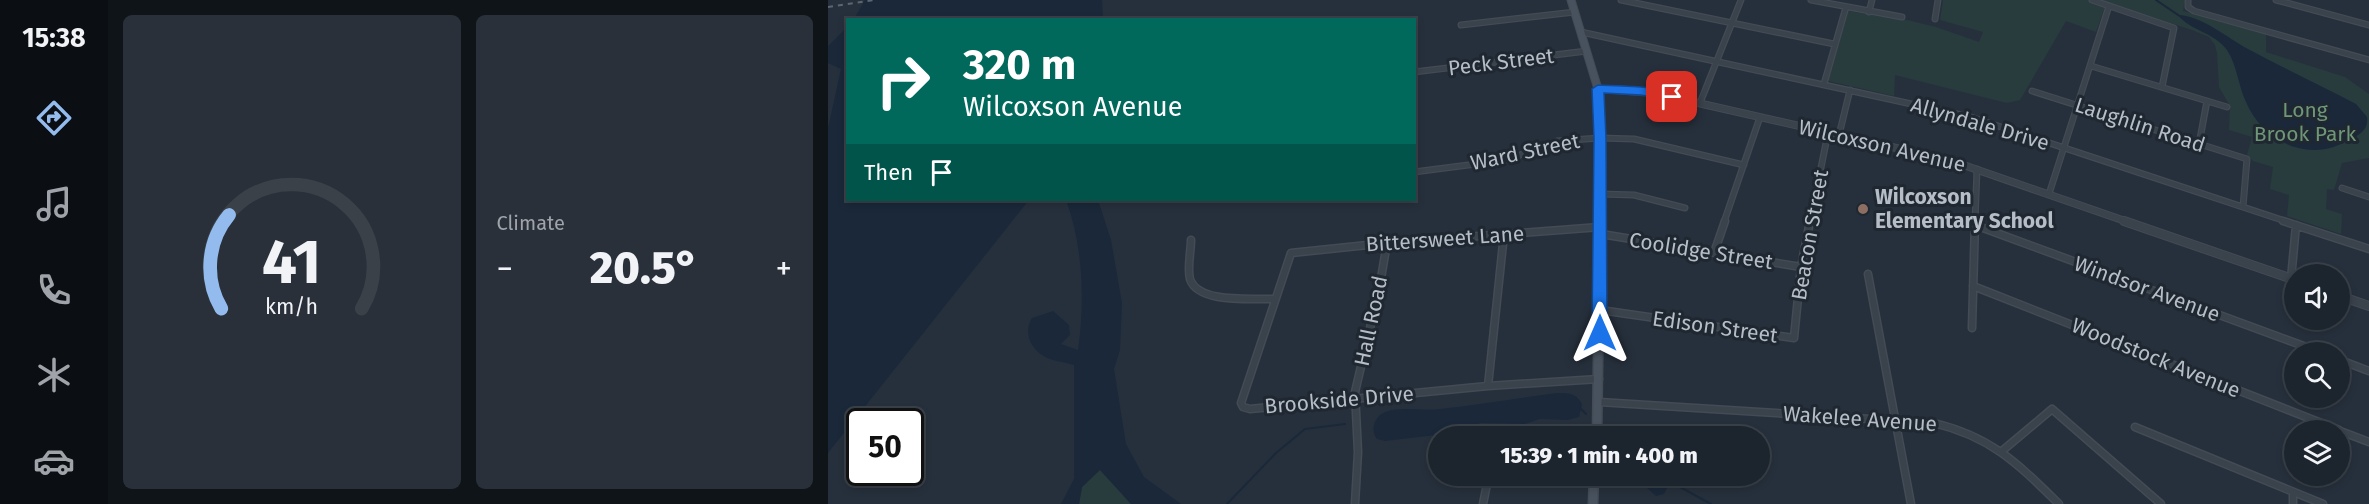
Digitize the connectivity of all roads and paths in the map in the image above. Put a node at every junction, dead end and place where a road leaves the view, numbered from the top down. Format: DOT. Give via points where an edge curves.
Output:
graph roads {
  1 [pos="1621,0"];
  2 [pos="1741,0"];
  3 [pos="1811,0"];
  4 [pos="1872,0"];
  5 [pos="1938,0"];
  6 [pos="2092,0"];
  7 [pos="2188,0"];
  8 [pos="2276,0"];
  9 [pos="1574,4"];
  10 [pos="2109,6"];
  11 [pos="1846,7"];
  12 [pos="1869,12"];
  13 [pos="1902,16"];
  14 [pos="1935,19"];
  15 [pos="1731,23"];
  16 [pos="1461,25"];
  17 [pos="2369,25"];
  18 [pos="2174,28"];
  19 [pos="1581,32"];
  20 [pos="1834,44"];
  21 [pos="1587,51"];
  22 [pos="2369,60"];
  23 [pos="1716,61"];
  24 [pos="2091,66"];
  25 [pos="1416,72"];
  26 [pos="1824,84"];
  27 [pos="2162,87"];
  28 [pos="1598,89"];
  29 [pos="1850,90"];
  30 [pos="2032,91"];
  31 [pos="2207,101"];
  32 [pos="1700,103"];
  33 [pos="2078,105"];
  34 [pos="2227,107"];
  35 [pos="1760,117"];
  36 [pos="1828,133"];
  37 [pos="1839,135"];
  38 [pos="1600,138"];
  39 [pos="2199,144"];
  40 [pos="2063,148"];
  41 [pos="1744,165"];
  42 [pos="1977,169"];
  43 [pos="1416,172"];
  44 [pos="2342,188"];
  45 [pos="1600,194"];
  46 [pos="2049,194"];
  47 [pos="2369,197"];
  48 [pos="2243,207"];
  49 [pos="1685,208"];
  50 [pos="1975,225"];
  51 [pos="2296,225"];
  52 [pos="1600,231"];
  53 [pos="1504,234"];
  54 [pos="1191,240"];
  55 [pos="1387,243"];
  56 [pos="2369,249"];
  57 [pos="1291,253"];
  58 [pos="1714,253"];
  59 [pos="2294,264"];
  60 [pos="1802,267"];
  61 [pos="1868,274"];
  62 [pos="2284,276"];
  63 [pos="1973,286"];
  64 [pos="1274,299"];
  65 [pos="2350,299"];
  66 [pos="2369,306"];
  67 [pos="1600,310"];
  68 [pos="1972,328"];
  69 [pos="1794,338"];
  70 [pos="2293,342"];
  71 [pos="2350,364"];
  72 [pos="2369,371"];
  73 [pos="1599,379"];
  74 [pos="1488,386"];
  75 [pos="1355,399"];
  76 [pos="1599,402"];
  77 [pos="2052,409"];
  78 [pos="1895,419"];
  79 [pos="2311,420"];
  80 [pos="1598,426"];
  81 [pos="2135,427"];
  82 [pos="2350,435"];
  83 [pos="2369,442"];
  84 [pos="2002,451"];
  85 [pos="1487,486"];
  86 [pos="1594,486"];
  87 [pos="2293,492"];
  88 [pos="1356,504"];
  89 [pos="1483,504"];
  90 [pos="1593,504"];
  91 [pos="1911,504"];
  92 [pos="2059,504"];
  93 [pos="2161,504"];
  94 [pos="2293,504"];
  95 [pos="2323,504"];
  1 -- 15 [label="street"];
  2 -- 15 [label="street"];
  3 -- 11 [label="street"];
  4 -- 12 [label="street"];
  5 -- 14 [label="street"];
  6 -- 10 [label="street"];
  7 -- 22 [label="street" via="2189,9"];
  8 -- 17 [label="street"];
  9 -- 16 [label="street"];
  9 -- 19 [label="main road"];
  10 -- 18 [label="street"];
  10 -- 24 [label="street"];
  11 -- 12 [label="street"];
  11 -- 20 [label="street"];
  12 -- 13 [label="street"];
  15 -- 20 [label="street"];
  15 -- 23 [label="street"];
  18 -- 27 [label="street"];
  19 -- 21 [label="main road"];
  19 -- 23 [label="street, Allyndale Drive"];
  20 -- 26 [label="street"];
  21 -- 25 [label="street, Peck Street"];
  21 -- 28 [label="main road"];
  23 -- 26 [label="street, Allyndale Drive"];
  23 -- 32 [label="street"];
  24 -- 27 [label="street"];
  24 -- 33 [label="street"];
  26 -- 29 [label="street, Allyndale Drive"];
  27 -- 31 [label="street"];
  28 -- 32 [label="street, Wilcoxson Avenue" via="1648,92"];
  28 -- 38 [label="main road"];
  29 -- 37 [label="street"];
  29 -- 40 [label="street, Allyndale Drive" via="1971,117"];
  30 -- 33 [label="street, Laughlin Road"];
  31 -- 34 [label="street"];
  31 -- 39 [label="street"];
  32 -- 35 [label="street, Wilcoxson Avenue"];
  33 -- 39 [label="street, Laughlin Road"];
  33 -- 40 [label="street"];
  35 -- 36 [label="street, Wilcoxson Avenue"];
  35 -- 41 [label="street"];
  36 -- 37 [label="street, Wilcoxson Avenue"];
  36 -- 60 [label="street, Beacon Street"];
  37 -- 42 [label="street, Wilcoxson Avenue"];
  38 -- 41 [label="street, Ward Street" via="1634,139"];
  38 -- 43 [label="street, Ward Street" via="1557,141 1507,160"];
  38 -- 45 [label="main road"];
  39 -- 48 [label="street, Laughlin Road" via="2247,159"];
  40 -- 46 [label="street"];
  40 -- 48 [label="street, Allyndale Drive"];
  41 -- 58 [label="street"];
  42 -- 46 [label="street, Wilcoxson Avenue"];
  42 -- 50 [label="street"];
  44 -- 47 [label="street"];
  45 -- 49 [label="street" via="1634,195"];
  45 -- 52 [label="main road"];
  46 -- 62 [label="street, Wilcoxson Avenue"];
  48 -- 51 [label="street, Allyndale Drive"];
  50 -- 63 [label="street"];
  50 -- 70 [label="street, Windsor Avenue"];
  51 -- 56 [label="street, Allyndale Drive"];
  51 -- 59 [label="street"];
  52 -- 53 [label="street, Bittersweet Lane"];
  52 -- 58 [label="street, Coolidge Street"];
  52 -- 67 [label="main road"];
  53 -- 55 [label="street, Bittersweet Lane"];
  53 -- 74 [label="street"];
  54 -- 64 [label="street" via="1190,278 1198,291 1215,297"];
  55 -- 57 [label="street, Bittersweet Lane"];
  55 -- 75 [label="street, Hall Road"];
  57 -- 64 [label="street, Brookside Drive"];
  58 -- 60 [label="street, Coolidge Street"];
  60 -- 69 [label="street, Beacon Street"];
  61 -- 78 [label="street"];
  63 -- 68 [label="street"];
  63 -- 79 [label="street, Woodstock Avenue"];
  64 -- 75 [label="street, Brookside Drive" via="1241,398 1242,407"];
  65 -- 66 [label="street"];
  67 -- 69 [label="street, Edison Street"];
  67 -- 73 [label="main road"];
  71 -- 72 [label="street"];
  73 -- 74 [label="street, Brookside Drive"];
  73 -- 76 [label="main road"];
  74 -- 75 [label="street, Brookside Drive"];
  75 -- 88 [label="street"];
  76 -- 78 [label="street, Wakelee Avenue"];
  76 -- 80 [label="main road"];
  77 -- 84 [label="street"];
  77 -- 93 [label="street"];
  78 -- 84 [label="street, Wakelee Avenue" via="1960,429 1978,435"];
  78 -- 91 [label="street"];
  81 -- 87 [label="street"];
  82 -- 83 [label="street, Woodstock Avenue"];
  84 -- 92 [label="street, Wakelee Avenue"];
  85 -- 89 [label="street"];
  86 -- 90 [label="main road"];
  87 -- 94 [label="street"];
  87 -- 95 [label="street"];
}
